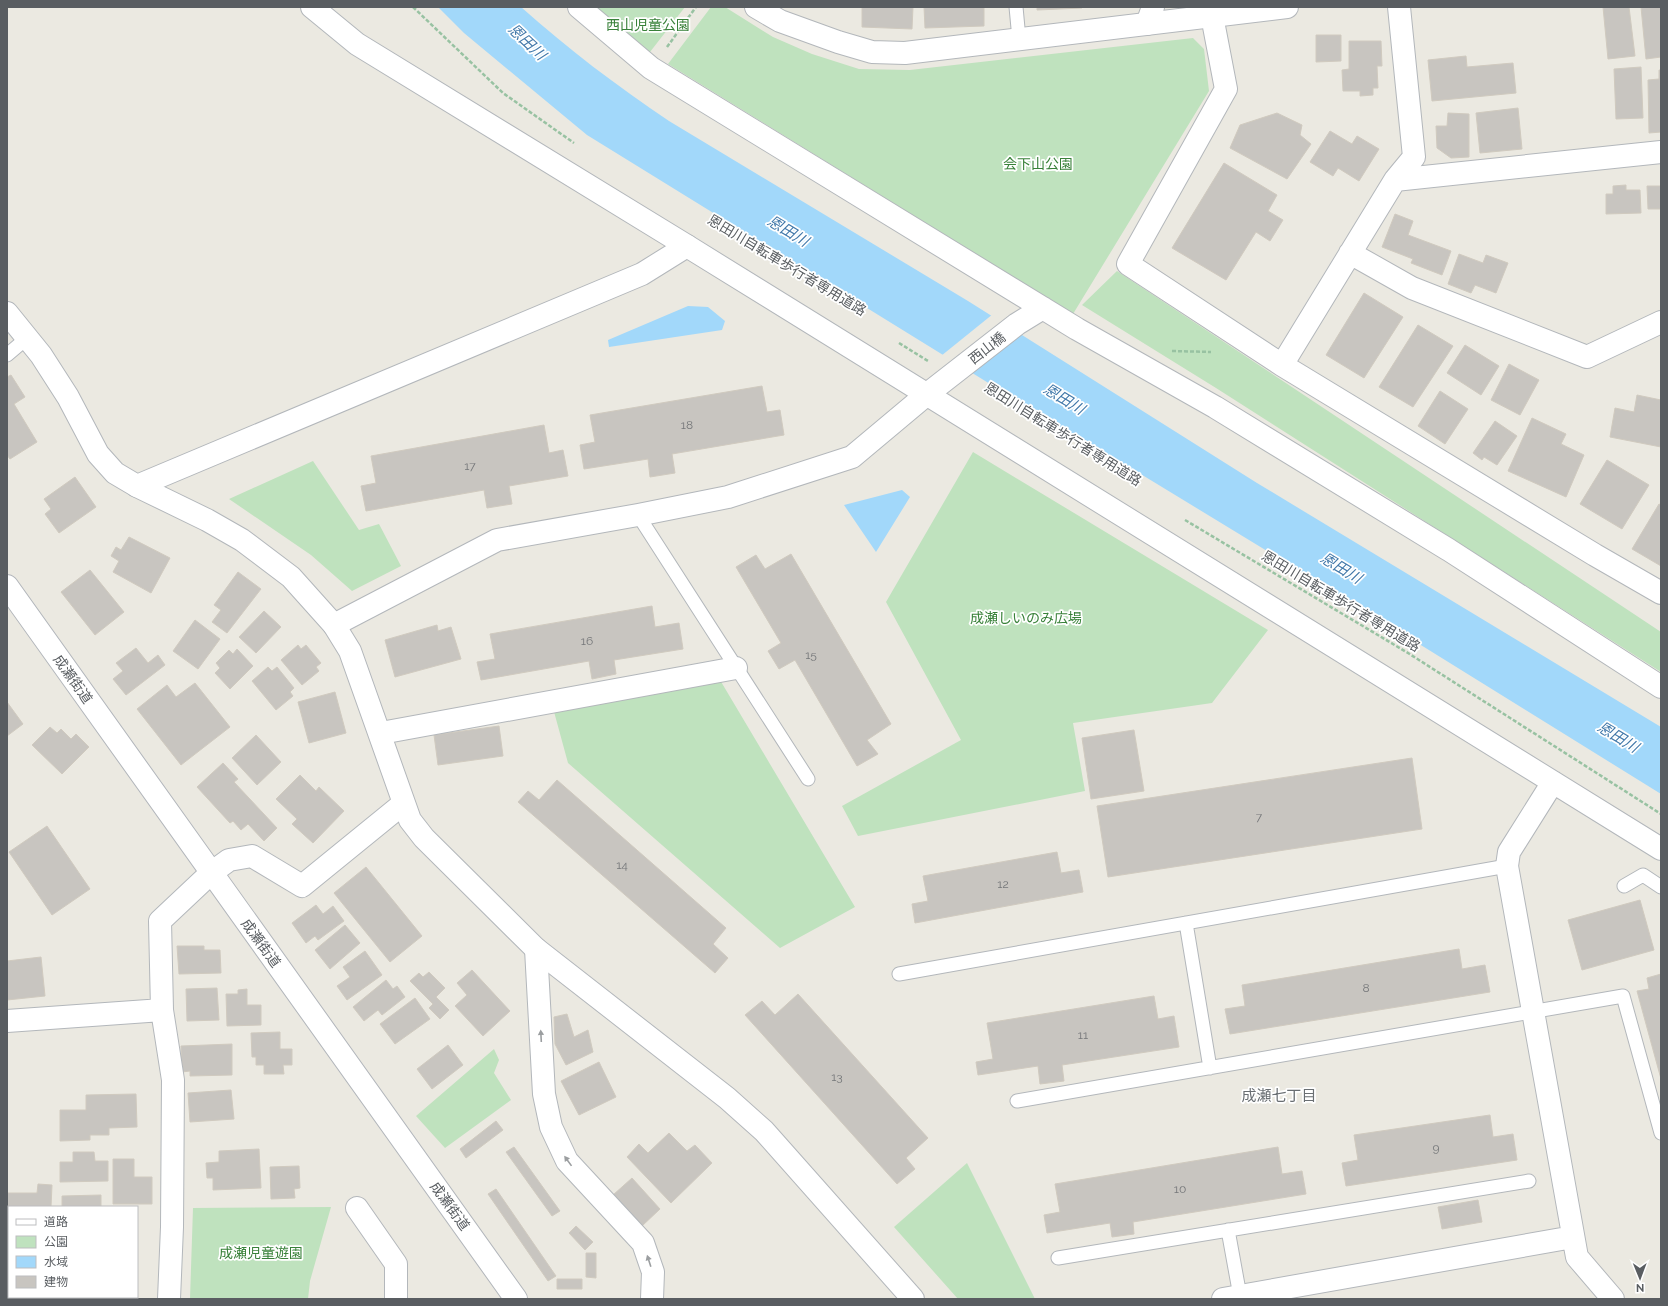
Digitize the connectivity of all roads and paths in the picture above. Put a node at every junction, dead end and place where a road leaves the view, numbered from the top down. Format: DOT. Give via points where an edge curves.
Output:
graph roads {
  1 [pos="312,7"];
  2 [pos="413,7"];
  3 [pos="579,7"];
  4 [pos="696,7"];
  5 [pos="756,7"];
  6 [pos="1016,7"];
  7 [pos="1287,7"];
  8 [pos="1399,7"];
  9 [pos="779,14"];
  10 [pos="1150,15"];
  11 [pos="1212,16"];
  12 [pos="1019,39"];
  13 [pos="651,68"];
  14 [pos="580,148"];
  15 [pos="1661,152"];
  16 [pos="1395,180"];
  17 [pos="687,246"];
  18 [pos="1350,253"];
  19 [pos="1043,308"];
  20 [pos="7,313"];
  21 [pos="1661,322"];
  22 [pos="27,338"];
  23 [pos="896,341"];
  24 [pos="1249,344"];
  25 [pos="1168,351"];
  26 [pos="7,355"];
  27 [pos="1282,365"];
  28 [pos="954,373"];
  29 [pos="926,395"];
  30 [pos="138,486"];
  31 [pos="638,515"];
  32 [pos="1179,517"];
  33 [pos="7,586"];
  34 [pos="1661,593"];
  35 [pos="334,625"];
  36 [pos="736,668"];
  37 [pos="1661,687"];
  38 [pos="381,733"];
  39 [pos="808,779"];
  40 [pos="1553,782"];
  41 [pos="404,803"];
  42 [pos="1661,814"];
  43 [pos="1661,849"];
  44 [pos="1507,866"];
  45 [pos="211,873"];
  46 [pos="1624,886"];
  47 [pos="1661,887"];
  48 [pos="1186,923"];
  49 [pos="536,949"];
  50 [pos="899,974"];
  51 [pos="162,1010"];
  52 [pos="1532,1012"];
  53 [pos="7,1021"];
  54 [pos="1210,1068"];
  55 [pos="1017,1101"];
  56 [pos="1661,1133"];
  57 [pos="1529,1181"];
  58 [pos="357,1208"];
  59 [pos="1228,1230"];
  60 [pos="1573,1237"];
  61 [pos="1058,1258"];
  62 [pos="1232,1298"];
  63 [pos="170,1299"];
  64 [pos="396,1299"];
  65 [pos="516,1299"];
  66 [pos="652,1299"];
  67 [pos="913,1299"];
  68 [pos="1613,1299"];
  1 -- 17 [label="street" via="357,44"];
  2 -- 14 [label="path" via="503,93"];
  3 -- 13 [label="street"];
  4 -- 13 [label="path"];
  5 -- 9 [label="street"];
  6 -- 12 [label="lane"];
  7 -- 11 [label="street"];
  8 -- 16 [label="street" via="1414,157"];
  9 -- 12 [label="street" via="838,42 872,52 905,53"];
  10 -- 11 [label="street"];
  10 -- 12 [label="street"];
  11 -- 24 [label="street" via="1226,88 1128,264"];
  13 -- 19 [label="street"];
  15 -- 16 [label="street"];
  16 -- 18 [label="street"];
  17 -- 29 [label="street"];
  17 -- 30 [label="street" via="642,274"];
  18 -- 21 [label="street" via="1412,288 1587,357"];
  18 -- 27 [label="street"];
  19 -- 28 [label="street, 西山橋" via="1017,324"];
  19 -- 37 [label="street" via="1215,407 1450,550"];
  20 -- 22 [label="street"];
  22 -- 26 [label="lane"];
  22 -- 30 [label="street" via="68,397 98,454 115,473"];
  23 -- 28 [label="path"];
  24 -- 25 [label="path" via="1215,352"];
  24 -- 27 [label="street"];
  27 -- 34 [label="street"];
  28 -- 29 [label="street, 西山橋"];
  29 -- 31 [label="street, 西山橋" via="852,457 728,497"];
  29 -- 40 [label="street"];
  30 -- 35 [label="street" via="242,540 291,577"];
  31 -- 35 [label="street, 西山橋" via="497,540"];
  31 -- 36 [label="lane"];
  32 -- 42 [label="path, 恩田川自転車歩行者専用道路" via="1408,652"];
  33 -- 45 [label="street, 成瀬街道"];
  35 -- 38 [label="street" via="350,651"];
  36 -- 38 [label="street"];
  36 -- 39 [label="lane"];
  38 -- 41 [label="street"];
  40 -- 43 [label="street"];
  40 -- 44 [label="street" via="1509,852"];
  41 -- 45 [label="street" via="302,886 252,856 229,860"];
  41 -- 49 [label="street" via="410,820 424,838"];
  44 -- 48 [label="lane"];
  44 -- 52 [label="street"];
  45 -- 51 [label="street" via="160,921"];
  45 -- 65 [label="street, 成瀬街道"];
  46 -- 47 [label="lane" via="1643,875"];
  48 -- 50 [label="lane"];
  48 -- 54 [label="lane"];
  66 -- 49 [label="street, one-way" via="653,1272 643,1242 567,1161 551,1127 544,1094"];
  49 -- 67 [label="street" via="727,1098 764,1131"];
  51 -- 53 [label="street"];
  51 -- 63 [label="street" via="173,1080"];
  52 -- 54 [label="lane"];
  52 -- 56 [label="lane" via="1623,996"];
  52 -- 60 [label="street"];
  54 -- 55 [label="lane"];
  57 -- 59 [label="lane"];
  58 -- 64 [label="street" via="396,1264"];
  59 -- 61 [label="lane"];
  59 -- 62 [label="lane"];
  60 -- 62 [label="street"];
  60 -- 68 [label="street" via="1577,1257"];
}
